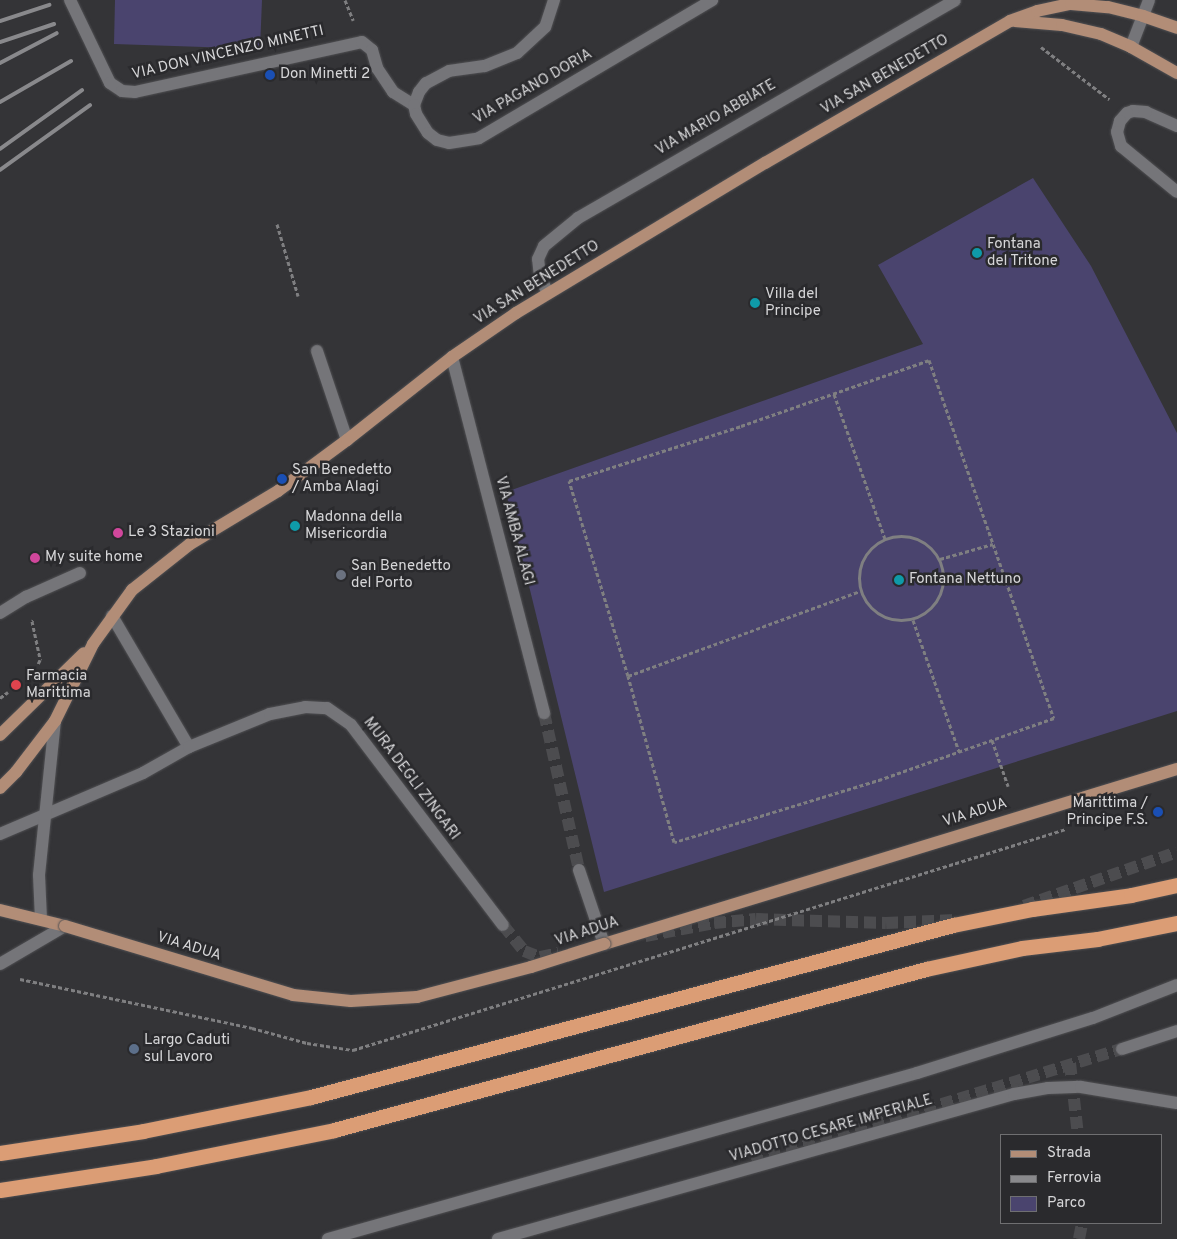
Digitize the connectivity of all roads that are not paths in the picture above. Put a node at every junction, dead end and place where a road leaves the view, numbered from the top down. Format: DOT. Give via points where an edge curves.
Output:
graph roads {
  1 [pos="70,0"];
  2 [pos="554,0"];
  3 [pos="712,0"];
  4 [pos="955,0"];
  5 [pos="1150,0"];
  6 [pos="1143,16"];
  7 [pos="1010,21"];
  8 [pos="1177,28"];
  9 [pos="1131,48"];
  10 [pos="1177,74"];
  11 [pos="414,105"];
  12 [pos="1177,126"];
  13 [pos="1177,192"];
  14 [pos="548,294"];
  15 [pos="317,351"];
  16 [pos="452,357"];
  17 [pos="347,440"];
  18 [pos="80,574"];
  19 [pos="0,613"];
  20 [pos="112,616"];
  21 [pos="93,644"];
  22 [pos="544,713"];
  23 [pos="55,721"];
  24 [pos="0,735"];
  25 [pos="189,747"];
  26 [pos="1177,768"];
  27 [pos="0,788"];
  28 [pos="46,814"];
  29 [pos="0,834"];
  30 [pos="579,870"];
  31 [pos="1177,885"];
  32 [pos="0,910"];
  33 [pos="41,919"];
  34 [pos="1177,923"];
  35 [pos="503,925"];
  36 [pos="65,926"];
  37 [pos="604,944"];
  38 [pos="0,964"];
  39 [pos="1177,985"];
  40 [pos="1177,1031"];
  41 [pos="1122,1048"];
  42 [pos="1177,1103"];
  43 [pos="0,1153"];
  44 [pos="0,1190"];
  45 [pos="328,1239"];
  46 [pos="498,1239"];
  1 -- 11 [label="street, VIA DON VINCENZO MINETTI" via="110,83 122,91 135,92 362,42 372,50 376,68 393,92"];
  2 -- 11 [label="street" via="545,27 517,53 484,66 436,76 419,92"];
  3 -- 11 [label="street, VIA PAGANO DORIA" via="479,138 455,142 437,140 421,123"];
  4 -- 14 [label="street, VIA MARIO ABBIATE" via="578,218 544,246 538,259 540,277"];
  5 -- 6 [label="street"];
  6 -- 7 [label="main road, VIA SAN BENEDETTO" via="1108,7 1071,4 1036,11"];
  6 -- 8 [label="main road, VIA SAN BENEDETTO"];
  6 -- 9 [label="street"];
  7 -- 9 [label="main road" via="1062,25 1101,34"];
  7 -- 14 [label="main road, VIA SAN BENEDETTO"];
  9 -- 10 [label="main road"];
  12 -- 13 [label="street" via="1146,112 1133,111 1120,121 1117,132 1121,146"];
  14 -- 16 [label="main road, VIA SAN BENEDETTO"];
  15 -- 17 [label="street"];
  16 -- 17 [label="main road, VIA SAN BENEDETTO"];
  16 -- 22 [label="street, VIA AMBA ALAGI"];
  17 -- 20 [label="main road, VIA SAN BENEDETTO" via="278,491 190,544 152,572 132,590"];
  18 -- 19 [label="street" via="26,597"];
  20 -- 21 [label="main road, VIA SAN BENEDETTO"];
  20 -- 25 [label="street"];
  21 -- 23 [label="main road, VIA SAN BENEDETTO"];
  21 -- 24 [label="main road, VIA SAN BENEDETTO"];
  23 -- 27 [label="main road, VIA SAN BENEDETTO"];
  23 -- 28 [label="street"];
  25 -- 28 [label="street, MURA DEGLI ZINGARI" via="143,773"];
  25 -- 35 [label="street, MURA DEGLI ZINGARI" via="270,714 304,707 327,708 351,725"];
  26 -- 37 [label="main road, VIA ADUA"];
  28 -- 29 [label="street, MURA DEGLI ZINGARI"];
  28 -- 33 [label="street" via="39,875"];
  30 -- 37 [label="street"];
  31 -- 43 [label="highway, bridge" via="1131,896 1032,909 944,927 311,1097 143,1131"];
  32 -- 33 [label="main road, VIA ADUA"];
  33 -- 36 [label="main road, VIA ADUA"];
  34 -- 44 [label="highway" via="1022,948 926,969 334,1130 156,1166"];
  36 -- 37 [label="main road, VIA ADUA, bridge" via="293,995 351,1001 416,997"];
  36 -- 38 [label="street"];
  39 -- 45 [label="street" via="1093,1018 917,1073"];
  40 -- 41 [label="street"];
  42 -- 46 [label="street, VIADOTTO CESARE IMPERIALE" via="1082,1087 1014,1094"];
}
